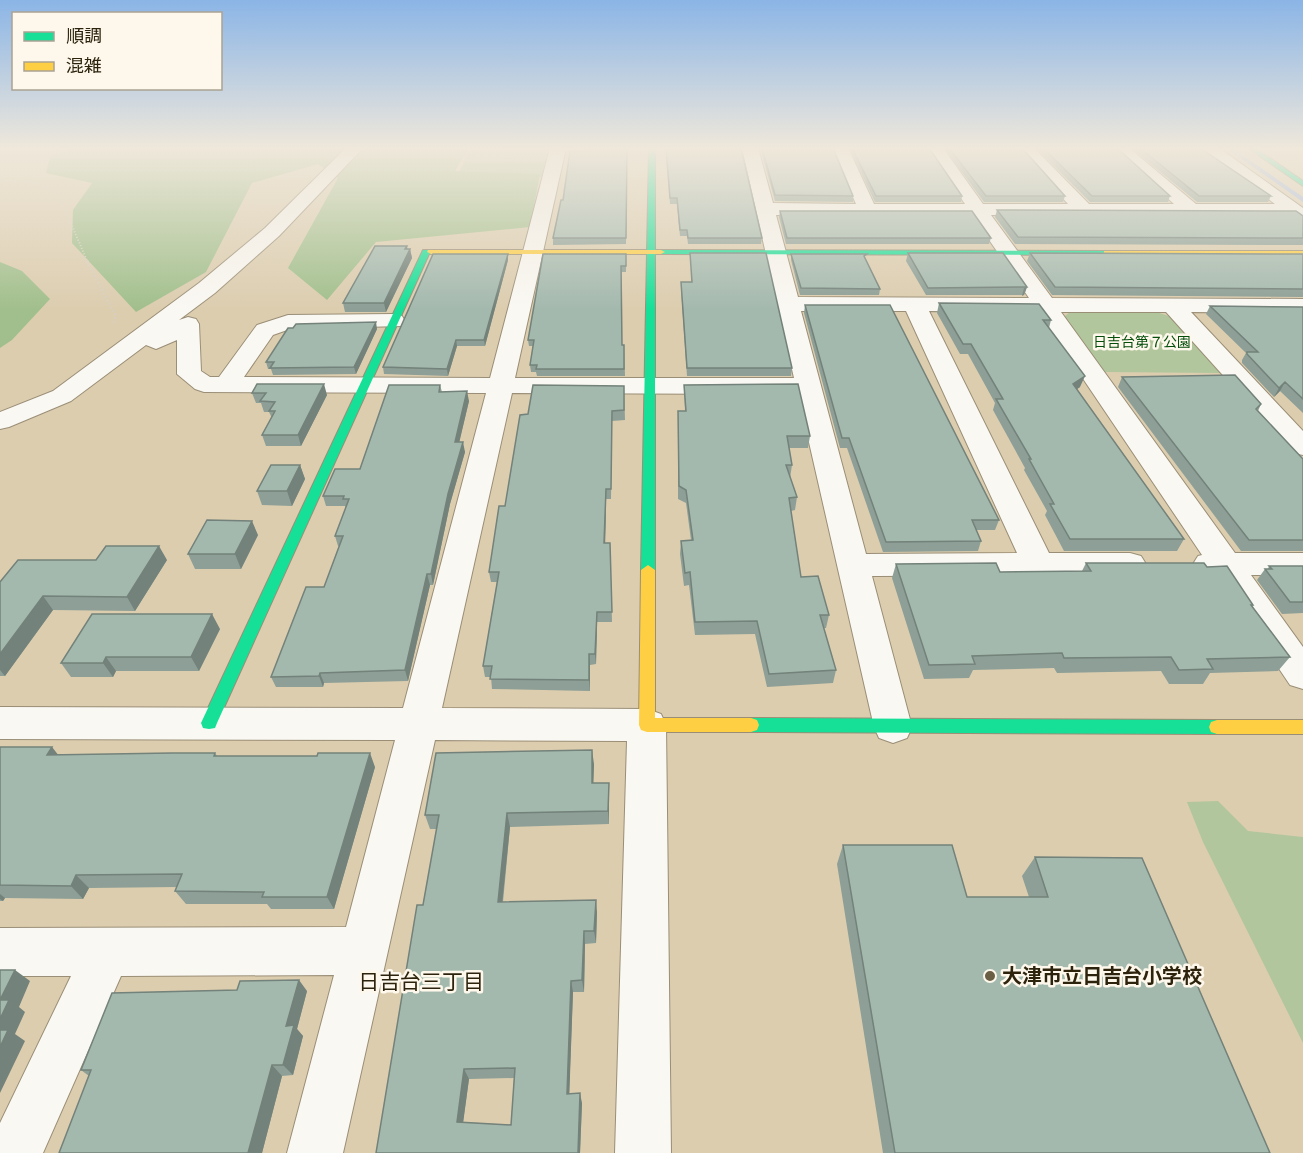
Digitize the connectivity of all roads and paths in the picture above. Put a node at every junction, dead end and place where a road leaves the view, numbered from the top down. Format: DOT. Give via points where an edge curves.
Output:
graph roads {
  1 [pos="62,202"];
  2 [pos="302,202"];
  3 [pos="545,202"];
  4 [pos="651,202"];
  5 [pos="763,202"];
  6 [pos="864,202"];
  7 [pos="973,202"];
  8 [pos="1076,202"];
  9 [pos="1182,202"];
  10 [pos="1283,202"];
  11 [pos="765,209"];
  12 [pos="867,209"];
  13 [pos="978,209"];
  14 [pos="1083,209"];
  15 [pos="1190,209"];
  16 [pos="1298,213"];
  17 [pos="532,252"];
  18 [pos="651,252"];
  19 [pos="776,252"];
  20 [pos="1008,253"];
  21 [pos="1303,253"];
  22 [pos="788,304"];
  23 [pos="914,304"];
  24 [pos="1045,305"];
  25 [pos="1173,306"];
  26 [pos="1302,306"];
  27 [pos="394,321"];
  28 [pos="92,375"];
  29 [pos="226,385"];
  30 [pos="364,386"];
  31 [pos="500,386"];
  32 [pos="650,386"];
  33 [pos="807,386"];
  34 [pos="62,396"];
  35 [pos="0,421"];
  36 [pos="1303,447"];
  37 [pos="1038,564"];
  38 [pos="1226,564"];
  39 [pos="1303,564"];
  40 [pos="852,565"];
  41 [pos="1303,675"];
  42 [pos="0,723"];
  43 [pos="209,723"];
  44 [pos="418,724"];
  45 [pos="647,725"];
  46 [pos="893,727"];
  47 [pos="1303,727"];
  48 [pos="364,951"];
  49 [pos="0,952"];
  50 [pos="107,952"];
  51 [pos="15,1153"];
  52 [pos="315,1153"];
  53 [pos="643,1153"];
  1 -- 28 [label="path" via="116,317"];
  2 -- 28 [label="street" via="236,263"];
  3 -- 17 [label="street"];
  4 -- 18 [label="street"];
  5 -- 11 [label="street"];
  6 -- 12 [label="street"];
  7 -- 13 [label="street"];
  8 -- 14 [label="street"];
  9 -- 15 [label="street"];
  10 -- 16 [label="street"];
  11 -- 12 [label="street"];
  11 -- 19 [label="street"];
  12 -- 13 [label="street"];
  13 -- 14 [label="street"];
  13 -- 20 [label="street"];
  14 -- 15 [label="street"];
  15 -- 16 [label="street"];
  17 -- 18 [label="street"];
  17 -- 27 [label="street" via="426,252"];
  17 -- 31 [label="street"];
  18 -- 19 [label="street"];
  18 -- 32 [label="street"];
  19 -- 20 [label="street"];
  19 -- 22 [label="street"];
  20 -- 21 [label="street"];
  20 -- 24 [label="street"];
  22 -- 23 [label="street"];
  22 -- 33 [label="street"];
  23 -- 24 [label="street"];
  23 -- 37 [label="street"];
  24 -- 25 [label="street"];
  24 -- 38 [label="street"];
  25 -- 26 [label="street"];
  25 -- 36 [label="street"];
  27 -- 29 [label="street" via="288,321 265,330"];
  27 -- 30 [label="street"];
  28 -- 34 [label="street"];
  29 -- 30 [label="street"];
  29 -- 34 [label="street" via="204,384 189,374 188,324 173,330 88,391"];
  30 -- 31 [label="street"];
  30 -- 43 [label="street"];
  31 -- 32 [label="street"];
  31 -- 44 [label="street"];
  32 -- 33 [label="street"];
  32 -- 45 [label="street"];
  33 -- 40 [label="street"];
  34 -- 35 [label="street"];
  37 -- 38 [label="street"];
  37 -- 40 [label="street"];
  38 -- 39 [label="street"];
  38 -- 41 [label="street"];
  40 -- 46 [label="street"];
  42 -- 43 [label="street"];
  43 -- 44 [label="street"];
  44 -- 45 [label="street"];
  44 -- 48 [label="street"];
  45 -- 46 [label="street"];
  45 -- 53 [label="street"];
  46 -- 47 [label="street"];
  48 -- 50 [label="street"];
  48 -- 52 [label="street"];
  49 -- 50 [label="street"];
  50 -- 51 [label="street"];
}
